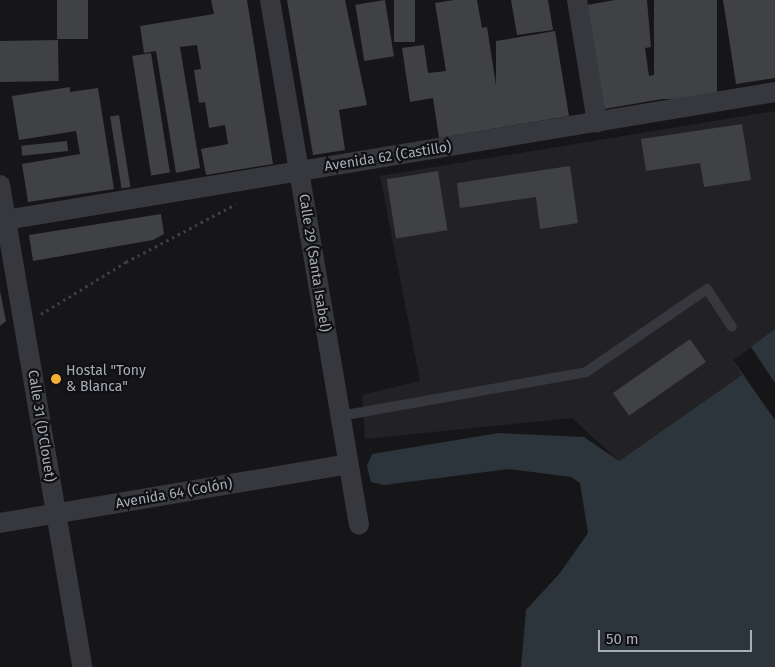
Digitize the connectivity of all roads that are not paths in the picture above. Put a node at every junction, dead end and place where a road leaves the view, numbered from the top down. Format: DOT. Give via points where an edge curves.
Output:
graph roads {
  1 [pos="270,0"];
  2 [pos="577,0"];
  3 [pos="775,92"];
  4 [pos="597,122"];
  5 [pos="299,172"];
  6 [pos="0,185"];
  7 [pos="3,221"];
  8 [pos="732,327"];
  9 [pos="340,416"];
  10 [pos="348,464"];
  11 [pos="56,514"];
  12 [pos="0,523"];
  13 [pos="359,525"];
  14 [pos="82,667"];
  1 -- 5 [label="street, Calle 29 (Santa Isabel)"];
  2 -- 4 [label="street"];
  3 -- 4 [label="street, Avenida 62 (Castillo)"];
  4 -- 5 [label="street, Avenida 62 (Castillo)"];
  5 -- 7 [label="street, Avenida 62 (Castillo)"];
  5 -- 9 [label="street, Calle 29 (Santa Isabel)"];
  6 -- 7 [label="street, Calle 31 (D'Clouet)"];
  7 -- 11 [label="street, Calle 31 (D'Clouet)" via="25,325"];
  8 -- 9 [label="lane" via="707,289 586,372"];
  9 -- 10 [label="street, Calle 29 (Santa Isabel)"];
  10 -- 11 [label="street, Avenida 64 (Colón)"];
  10 -- 13 [label="street, Calle 29 (Santa Isabel)"];
  11 -- 12 [label="street, Avenida 64 (Colón)"];
  11 -- 14 [label="street, Calle 31 (D'Clouet)"];
}
